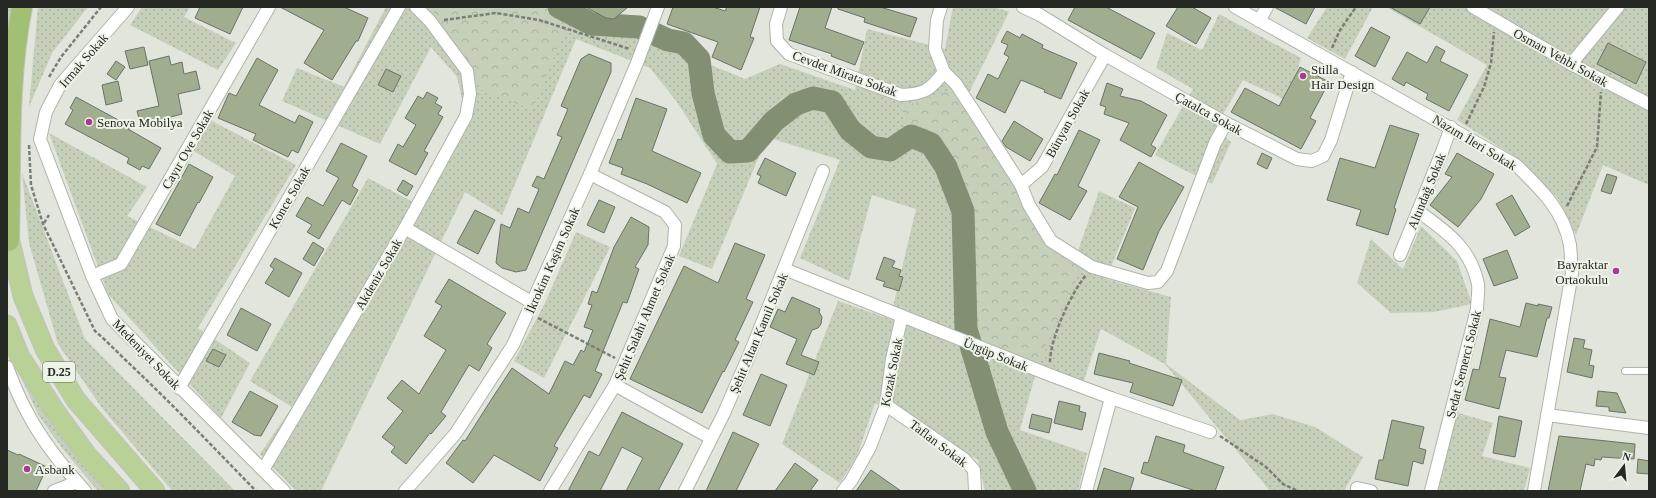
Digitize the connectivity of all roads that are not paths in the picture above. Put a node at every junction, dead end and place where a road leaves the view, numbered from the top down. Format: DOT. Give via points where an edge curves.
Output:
graph roads {
  1 [pos="22,7"];
  2 [pos="128,7"];
  3 [pos="270,7"];
  4 [pos="399,7"];
  5 [pos="416,7"];
  6 [pos="781,7"];
  7 [pos="941,7"];
  8 [pos="1023,7"];
  9 [pos="1235,7"];
  10 [pos="1267,7"];
  11 [pos="1618,7"];
  12 [pos="1476,8"];
  13 [pos="657,12"];
  14 [pos="1259,21"];
  15 [pos="1105,55"];
  16 [pos="1571,64"];
  17 [pos="944,72"];
  18 [pos="1352,72"];
  19 [pos="1649,104"];
  20 [pos="1226,123"];
  21 [pos="1456,130"];
  22 [pos="40,140"];
  23 [pos="823,171"];
  24 [pos="590,174"];
  25 [pos="1021,185"];
  26 [pos="1418,211"];
  27 [pos="405,228"];
  28 [pos="8,235"];
  29 [pos="1400,255"];
  30 [pos="784,269"];
  31 [pos="92,276"];
  32 [pos="530,308"];
  33 [pos="902,316"];
  34 [pos="7,325"];
  35 [pos="7,367"];
  36 [pos="1625,371"];
  37 [pos="1649,372"];
  38 [pos="615,385"];
  39 [pos="179,388"];
  40 [pos="1111,398"];
  41 [pos="886,405"];
  42 [pos="1547,415"];
  43 [pos="1649,428"];
  44 [pos="1210,432"];
  45 [pos="711,438"];
  46 [pos="263,470"];
  47 [pos="77,482"];
  48 [pos="1357,488"];
  49 [pos="54,491"];
  50 [pos="86,491"];
  51 [pos="120,491"];
  52 [pos="155,491"];
  53 [pos="284,491"];
  54 [pos="405,491"];
  55 [pos="550,491"];
  56 [pos="685,491"];
  57 [pos="843,491"];
  58 [pos="975,491"];
  59 [pos="1086,491"];
  60 [pos="1371,491"];
  61 [pos="1431,491"];
  62 [pos="1534,491"];
  1 -- 28 [label="highway" via="15,46"];
  2 -- 22 [label="street, Irmak Sokak" via="60,85 46,112"];
  3 -- 31 [label="street, Cayır Ove Sokak" via="121,264"];
  4 -- 39 [label="street, Konce Sokak"];
  5 -- 27 [label="street, Akdeniz Sokak" via="430,21 466,70 470,94 466,116"];
  6 -- 17 [label="street, Cevdet Mirata Sokak" via="776,24 777,41 789,54 901,95 918,94 933,86"];
  7 -- 17 [label="street" via="937,20 936,49"];
  8 -- 15 [label="street, Çatalca Sokak"];
  9 -- 14 [label="street, Nazım İleri Sokak"];
  10 -- 14 [label="street"];
  11 -- 16 [label="street"];
  12 -- 16 [label="street, Osman Vehbi Sokak"];
  13 -- 24 [label="street, İkrokim Kaşim Sokak"];
  14 -- 18 [label="street, Nazım İleri Sokak"];
  15 -- 20 [label="street, Çatalca Sokak"];
  15 -- 25 [label="street, Bünyan Sokak" via="1042,167"];
  16 -- 19 [label="street, Osman Vehbi Sokak"];
  17 -- 25 [label="street" via="956,84"];
  18 -- 20 [label="street, Çatalca Sokak" via="1331,140 1323,156 1312,161 1297,159"];
  18 -- 21 [label="street, Nazım İleri Sokak"];
  20 -- 25 [label="street" via="1215,143 1167,271 1158,282 1148,283 1092,267 1051,241"];
  21 -- 26 [label="street, Altındağ Sokak" via="1442,152"];
  21 -- 42 [label="street, Nazım İleri Sokak" via="1516,165 1544,192 1561,217 1570,244 1572,272"];
  22 -- 31 [label="street, Medeniyet Sokak"];
  23 -- 30 [label="street, Şehit Altan Kamil Sokak"];
  24 -- 32 [label="street, İkrokim Kaşim Sokak"];
  24 -- 38 [label="street, Şehit Salahi Ahmet Sokak" via="665,212 675,226 674,246"];
  26 -- 29 [label="street, Altındağ Sokak"];
  26 -- 61 [label="street, Sedat Semerci Sokak" via="1449,234 1468,257 1478,285 1477,309"];
  27 -- 32 [label="street"];
  27 -- 46 [label="street, Akdeniz Sokak"];
  28 -- 52 [label="main road, D.25" via="23,296 45,349 76,400"];
  30 -- 33 [label="street, Ürgüp Sokak"];
  30 -- 45 [label="street, Şehit Altan Kamil Sokak" via="748,358"];
  31 -- 39 [label="street, Medeniyet Sokak" via="112,319"];
  32 -- 54 [label="street, İkrokim Kaşim Sokak" via="513,346 456,433"];
  33 -- 40 [label="street, Ürgüp Sokak"];
  33 -- 41 [label="street, Kozak Sokak" via="892,359"];
  34 -- 51 [label="main road, D.25" via="20,357 55,411 86,454"];
  35 -- 47 [label="street" via="27,412 53,454"];
  36 -- 37 [label="lane"];
  38 -- 45 [label="street"];
  38 -- 55 [label="street, Şehit Salahi Ahmet Sokak"];
  39 -- 46 [label="street, Medeniyet Sokak"];
  40 -- 44 [label="street, Ürgüp Sokak"];
  40 -- 59 [label="street"];
  41 -- 57 [label="street, Kozak Sokak" via="870,447"];
  41 -- 58 [label="street, Taflan Sokak" via="964,459 974,470"];
  42 -- 43 [label="street"];
  42 -- 62 [label="street, Nazım İleri Sokak"];
  45 -- 56 [label="street, Şehit Altan Kamil Sokak"];
  46 -- 53 [label="street, Medeniyet Sokak"];
  47 -- 49 [label="street"];
  47 -- 50 [label="street"];
  48 -- 60 [label="street"];
}
